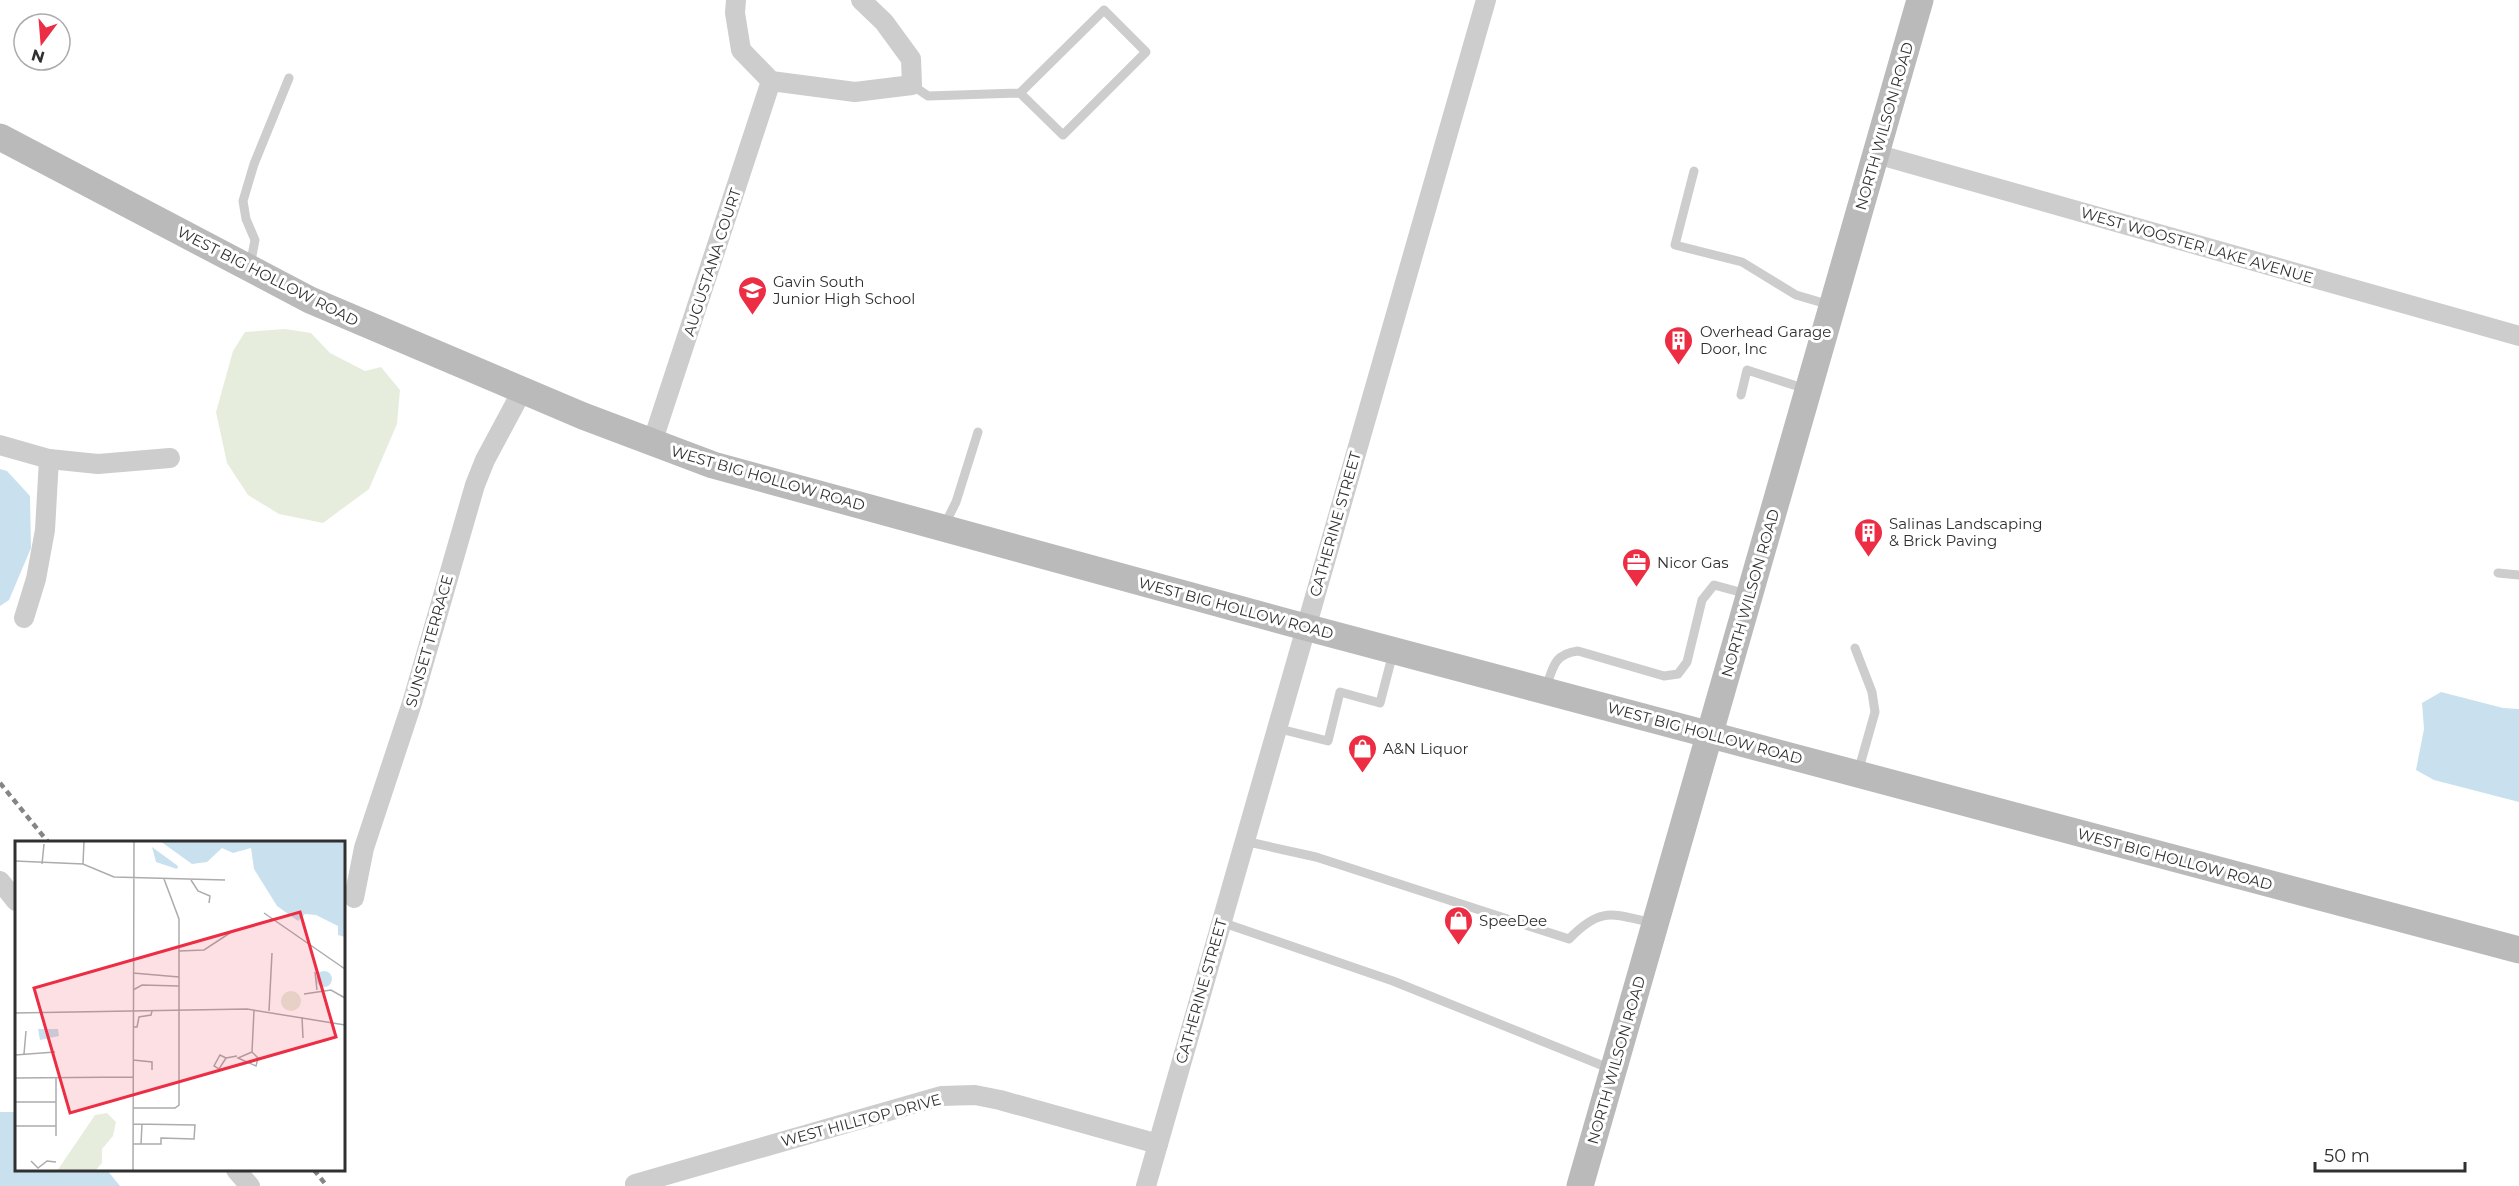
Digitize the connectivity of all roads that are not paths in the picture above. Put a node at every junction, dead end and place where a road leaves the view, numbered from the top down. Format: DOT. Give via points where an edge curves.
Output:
graph roads {
  1 [pos="736,0"];
  2 [pos="861,0"];
  3 [pos="1486,0"];
  4 [pos="1920,0"];
  5 [pos="289,78"];
  6 [pos="771,81"];
  7 [pos="912,85"];
  8 [pos="1020,93"];
  9 [pos="0,137"];
  10 [pos="1876,154"];
  11 [pos="1694,171"];
  12 [pos="250,269"];
  13 [pos="1832,306"];
  14 [pos="2519,336"];
  15 [pos="1808,390"];
  16 [pos="522,391"];
  17 [pos="1741,395"];
  18 [pos="978,432"];
  19 [pos="652,443"];
  20 [pos="0,445"];
  21 [pos="170,458"];
  22 [pos="49,459"];
  23 [pos="943,528"];
  24 [pos="2498,573"];
  25 [pos="2519,575"];
  26 [pos="1749,595"];
  27 [pos="24,618"];
  28 [pos="1305,627"];
  29 [pos="1855,648"];
  30 [pos="1394,651"];
  31 [pos="1545,691"];
  32 [pos="1276,728"];
  33 [pos="1709,734"];
  34 [pos="1858,774"];
  35 [pos="1244,841"];
  36 [pos="0,880"];
  37 [pos="354,898"];
  38 [pos="15,900"];
  39 [pos="1221,922"];
  40 [pos="1655,924"];
  41 [pos="2519,950"];
  42 [pos="1613,1070"];
  43 [pos="1158,1144"];
  44 [pos="237,1171"];
  45 [pos="635,1184"];
  46 [pos="250,1186"];
  47 [pos="1146,1186"];
  48 [pos="1580,1186"];
  1 -- 6 [label="street" via="741,50"];
  2 -- 7 [label="street" via="884,22 911,59"];
  3 -- 28 [label="street, CATHERINE STREET"];
  4 -- 10 [label="main road, NORTH WILSON ROAD"];
  5 -- 12 [label="lane" via="243,201 255,240"];
  6 -- 7 [label="street" via="855,92"];
  6 -- 19 [label="street, AUGUSTANA COURT"];
  7 -- 8 [label="lane" via="928,96"];
  8 -- 8 [label="lane" via="1104,10 1146,52 1063,135"];
  9 -- 12 [label="main road, WEST BIG HOLLOW ROAD"];
  10 -- 13 [label="main road, NORTH WILSON ROAD"];
  10 -- 14 [label="street, WEST WOOSTER LAKE AVENUE"];
  11 -- 13 [label="lane" via="1675,245 1742,262 1796,294"];
  12 -- 16 [label="main road, WEST BIG HOLLOW ROAD" via="310,300"];
  13 -- 15 [label="main road, NORTH WILSON ROAD"];
  15 -- 17 [label="lane" via="1747,370"];
  15 -- 26 [label="main road, NORTH WILSON ROAD"];
  16 -- 19 [label="main road, WEST BIG HOLLOW ROAD"];
  16 -- 37 [label="street, SUNSET TERRACE" via="475,485 409,713 364,848"];
  18 -- 23 [label="lane" via="956,502"];
  19 -- 23 [label="main road, WEST BIG HOLLOW ROAD" via="713,465"];
  20 -- 22 [label="street"];
  21 -- 22 [label="street" via="98,464"];
  22 -- 27 [label="street" via="45,530"];
  23 -- 28 [label="main road, WEST BIG HOLLOW ROAD"];
  24 -- 25 [label="lane"];
  26 -- 31 [label="lane" via="1714,585 1702,600 1686,662 1678,674 1664,676 1578,651 1565,652 1555,662"];
  26 -- 33 [label="main road, NORTH WILSON ROAD"];
  28 -- 30 [label="main road, WEST BIG HOLLOW ROAD"];
  28 -- 32 [label="street, CATHERINE STREET"];
  29 -- 34 [label="lane" via="1872,692 1875,712"];
  30 -- 31 [label="main road, WEST BIG HOLLOW ROAD"];
  30 -- 32 [label="lane" via="1380,703 1340,692 1328,741"];
  31 -- 33 [label="main road, WEST BIG HOLLOW ROAD"];
  32 -- 35 [label="street, CATHERINE STREET"];
  33 -- 34 [label="main road, WEST BIG HOLLOW ROAD"];
  33 -- 40 [label="main road, NORTH WILSON ROAD"];
  34 -- 41 [label="main road, WEST BIG HOLLOW ROAD"];
  35 -- 39 [label="street, CATHERINE STREET"];
  35 -- 40 [label="lane" via="1316,857 1569,939 1584,923 1598,916 1612,914"];
  36 -- 38 [label="street"];
  39 -- 42 [label="lane" via="1393,981"];
  39 -- 43 [label="street, CATHERINE STREET"];
  40 -- 42 [label="main road, NORTH WILSON ROAD"];
  42 -- 48 [label="main road, NORTH WILSON ROAD"];
  43 -- 45 [label="street, WEST HILLTOP DRIVE" via="1000,1100 975,1095 941,1096"];
  43 -- 47 [label="street, CATHERINE STREET"];
  44 -- 46 [label="street"];
}
